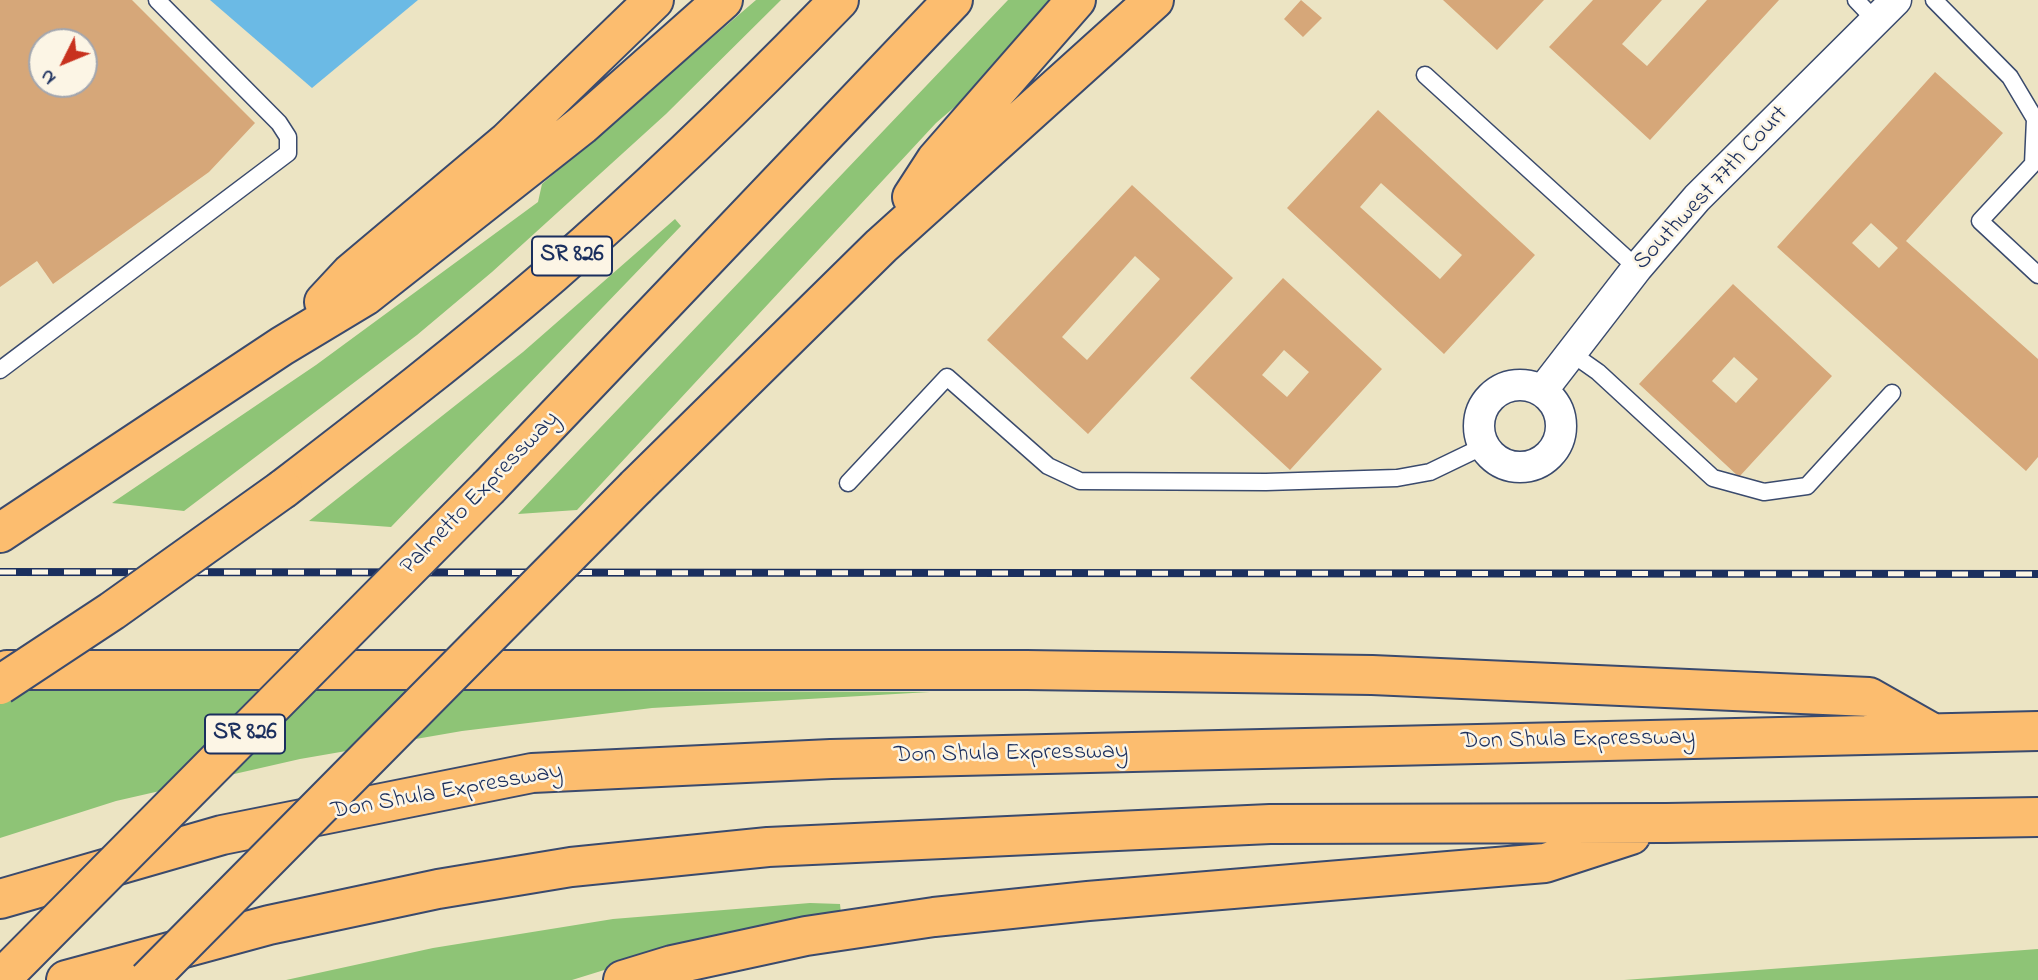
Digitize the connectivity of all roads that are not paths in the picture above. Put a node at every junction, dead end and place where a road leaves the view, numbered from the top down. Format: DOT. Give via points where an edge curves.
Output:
graph roads {
  1 [pos="157,0"];
  2 [pos="654,0"];
  3 [pos="723,0"];
  4 [pos="839,0"];
  5 [pos="953,0"];
  6 [pos="1076,0"];
  7 [pos="1154,0"];
  8 [pos="1934,0"];
  9 [pos="1876,7"];
  10 [pos="1425,75"];
  11 [pos="2036,167"];
  12 [pos="881,246"];
  13 [pos="1637,268"];
  14 [pos="2038,275"];
  15 [pos="282,346"];
  16 [pos="1571,353"];
  17 [pos="0,370"];
  18 [pos="1542,391"];
  19 [pos="1892,393"];
  20 [pos="1485,446"];
  21 [pos="848,483"];
  22 [pos="0,533"];
  23 [pos="0,670"];
  24 [pos="0,685"];
  25 [pos="1931,732"];
  26 [pos="2038,732"];
  27 [pos="2038,817"];
  28 [pos="1666,823"];
  29 [pos="0,899"];
  30 [pos="0,980"];
  31 [pos="66,980"];
  32 [pos="148,980"];
  33 [pos="623,980"];
  1 -- 17 [label="lane" via="279,123 288,137 288,153"];
  2 -- 15 [label="highway" via="508,141 351,273"];
  3 -- 15 [label="highway" via="582,125 479,207 365,296"];
  4 -- 24 [label="highway, SR 826, bridge" via="687,151 428,377 283,489"];
  5 -- 30 [label="highway, Palmetto Expressway / SR 826, bridge" via="489,487"];
  6 -- 12 [label="highway" via="936,160"];
  7 -- 12 [label="highway"];
  8 -- 11 [label="lane" via="2010,77 2035,119"];
  9 -- 13 [label="street, Southwest 77th Court"];
  10 -- 13 [label="lane"];
  11 -- 14 [label="lane" via="1980,221"];
  12 -- 32 [label="highway, bridge"];
  13 -- 16 [label="street, Southwest 77th Court"];
  15 -- 22 [label="highway"];
  16 -- 18 [label="street, Southwest 77th Court"];
  16 -- 19 [label="lane" via="1598,372 1713,478 1763,492 1807,486"];
  18 -- 20 [label="street" via="1516,385 1492,396 1479,419"];
  18 -- 20 [label="street" via="1552,400 1562,425 1554,451 1531,466 1504,464"];
  20 -- 21 [label="lane" via="1430,472 1397,478 1080,481 1048,466 947,377"];
  23 -- 25 [label="highway" via="1027,670 1372,675 1869,697"];
  25 -- 26 [label="highway, Don Shula Expressway"];
  25 -- 29 [label="highway, Don Shula Expressway" via="831,759 533,773 222,835"];
  27 -- 28 [label="highway"];
  28 -- 31 [label="highway" via="1270,824 658,856 571,866 399,897 269,925"];
  28 -- 33 [label="highway" via="1545,863 934,917 793,938"];
}
